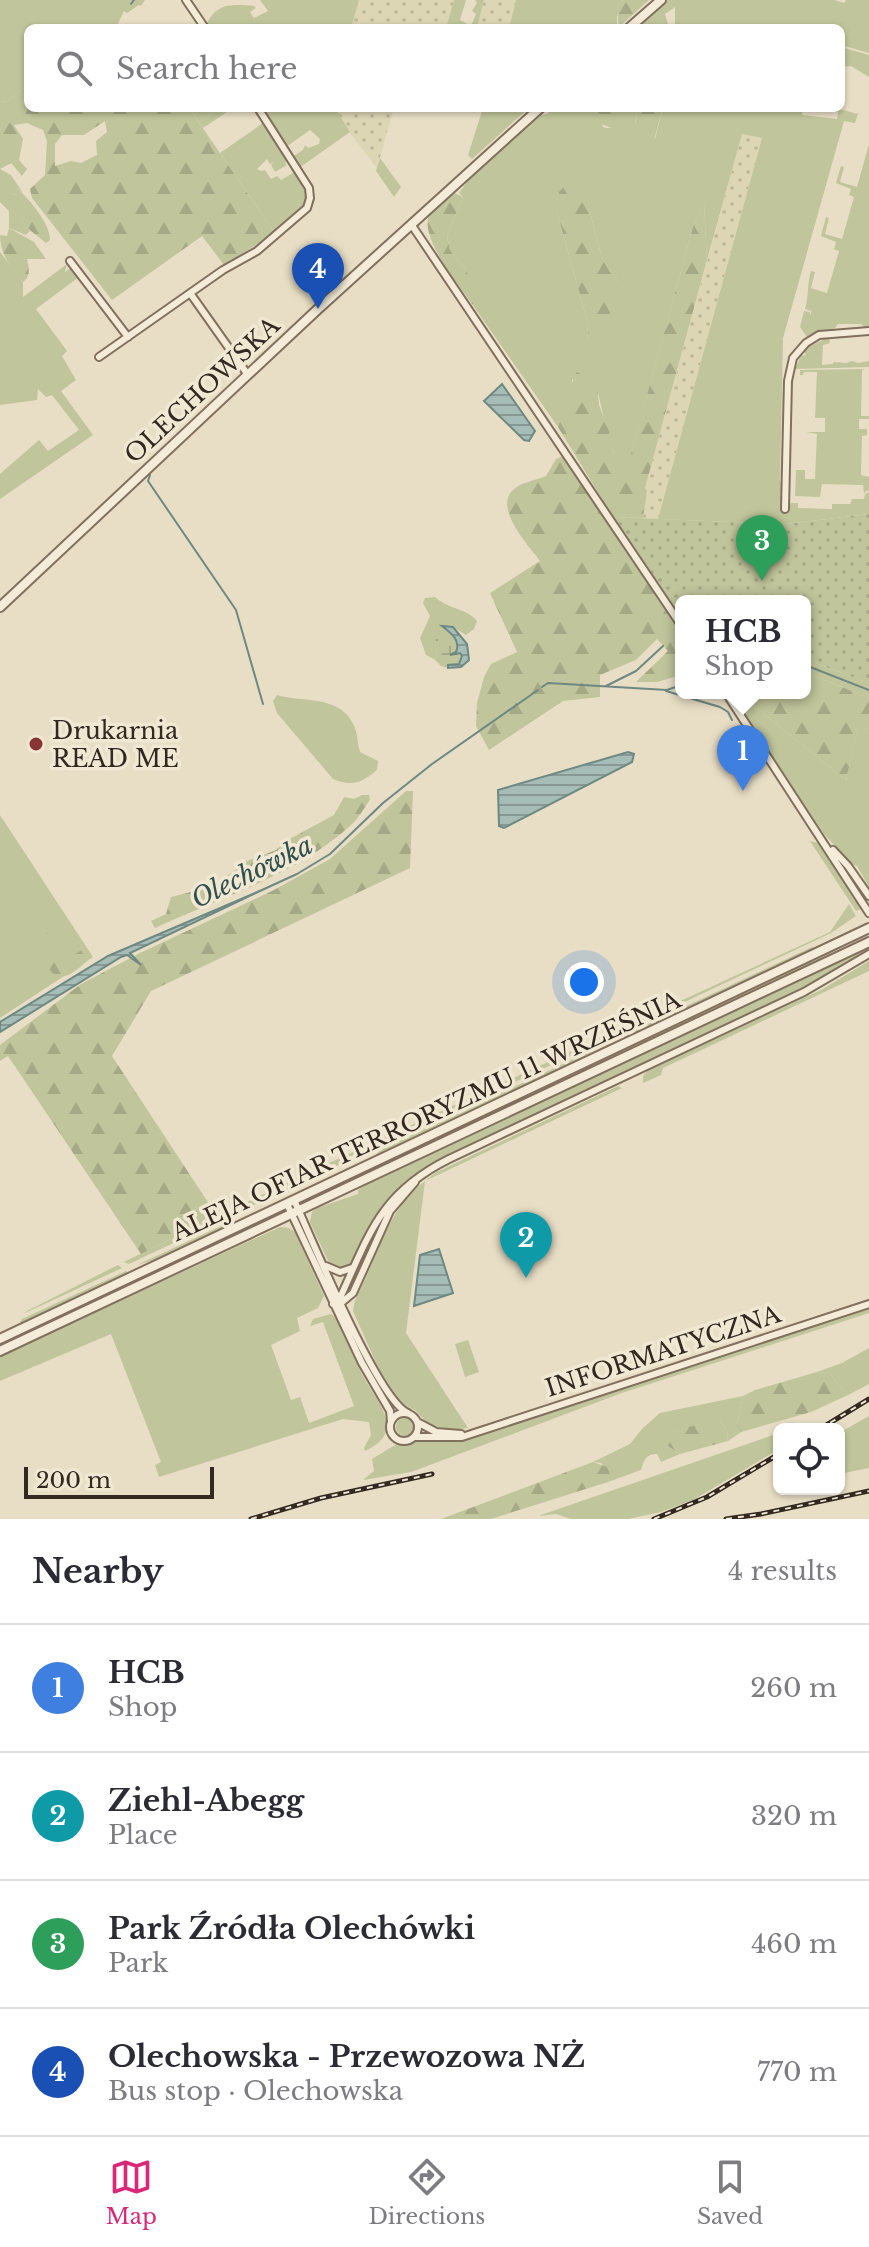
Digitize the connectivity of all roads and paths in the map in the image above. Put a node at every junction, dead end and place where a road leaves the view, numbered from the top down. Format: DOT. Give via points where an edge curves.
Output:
graph roads {
  1 [pos="186,0"];
  2 [pos="661,0"];
  3 [pos="202,24"];
  4 [pos="634,24"];
  5 [pos="261,112"];
  6 [pos="536,112"];
  7 [pos="411,224"];
  8 [pos="70,261"];
  9 [pos="190,293"];
  10 [pos="869,331"];
  11 [pos="128,337"];
  12 [pos="99,357"];
  13 [pos="248,375"];
  14 [pos="785,509"];
  15 [pos="0,607"];
  16 [pos="675,616"];
  17 [pos="730,699"];
  18 [pos="825,842"];
  19 [pos="869,896"];
  20 [pos="869,913"];
  21 [pos="869,928"];
  22 [pos="869,942"];
  23 [pos="869,954"];
  24 [pos="418,1178"];
  25 [pos="290,1202"];
  26 [pos="295,1212"];
  27 [pos="324,1265"];
  28 [pos="354,1266"];
  29 [pos="341,1300"];
  30 [pos="333,1304"];
  31 [pos="869,1304"];
  32 [pos="0,1339"];
  33 [pos="0,1351"];
  34 [pos="408,1413"];
  35 [pos="391,1422"];
  36 [pos="418,1423"];
  37 [pos="469,1433"];
  38 [pos="415,1437"];
  1 -- 3 [label="street"];
  2 -- 4 [label="street"];
  5 -- 9 [label="street" via="307,184 310,203 257,251"];
  6 -- 7 [label="street, OLECHOWSKA"];
  7 -- 13 [label="street, OLECHOWSKA"];
  7 -- 16 [label="street"];
  8 -- 11 [label="street"];
  9 -- 11 [label="street"];
  9 -- 13 [label="street"];
  10 -- 14 [label="street" via="819,335 793,358"];
  11 -- 12 [label="street"];
  13 -- 15 [label="street, OLECHOWSKA"];
  17 -- 18 [label="street"];
  18 -- 19 [label="street"];
  18 -- 20 [label="street"];
  21 -- 25 [label="street, ALEJA OFIAR TERRORYZMU 11 WRZEŚNIA"];
  22 -- 26 [label="street, ALEJA OFIAR TERRORYZMU 11 WRZEŚNIA"];
  23 -- 24 [label="street" via="804,992"];
  24 -- 28 [label="street" via="380,1214"];
  24 -- 29 [label="street" via="384,1221 353,1293"];
  25 -- 26 [label="street"];
  25 -- 32 [label="street, ALEJA OFIAR TERRORYZMU 11 WRZEŚNIA"];
  26 -- 27 [label="street"];
  26 -- 30 [label="street"];
  26 -- 33 [label="street, ALEJA OFIAR TERRORYZMU 11 WRZEŚNIA"];
  27 -- 28 [label="street" via="340,1272"];
  27 -- 29 [label="street"];
  28 -- 29 [label="street"];
  29 -- 30 [label="street"];
  29 -- 34 [label="street" via="377,1375 398,1408"];
  30 -- 35 [label="street"];
  31 -- 37 [label="street, INFORMATYCZNA"];
  34 -- 35 [label="street"];
  34 -- 36 [label="street"];
  35 -- 38 [label="street" via="395,1438"];
  36 -- 37 [label="street, INFORMATYCZNA" via="446,1434"];
  36 -- 38 [label="street"];
  37 -- 38 [label="street, INFORMATYCZNA" via="449,1439"];
}
